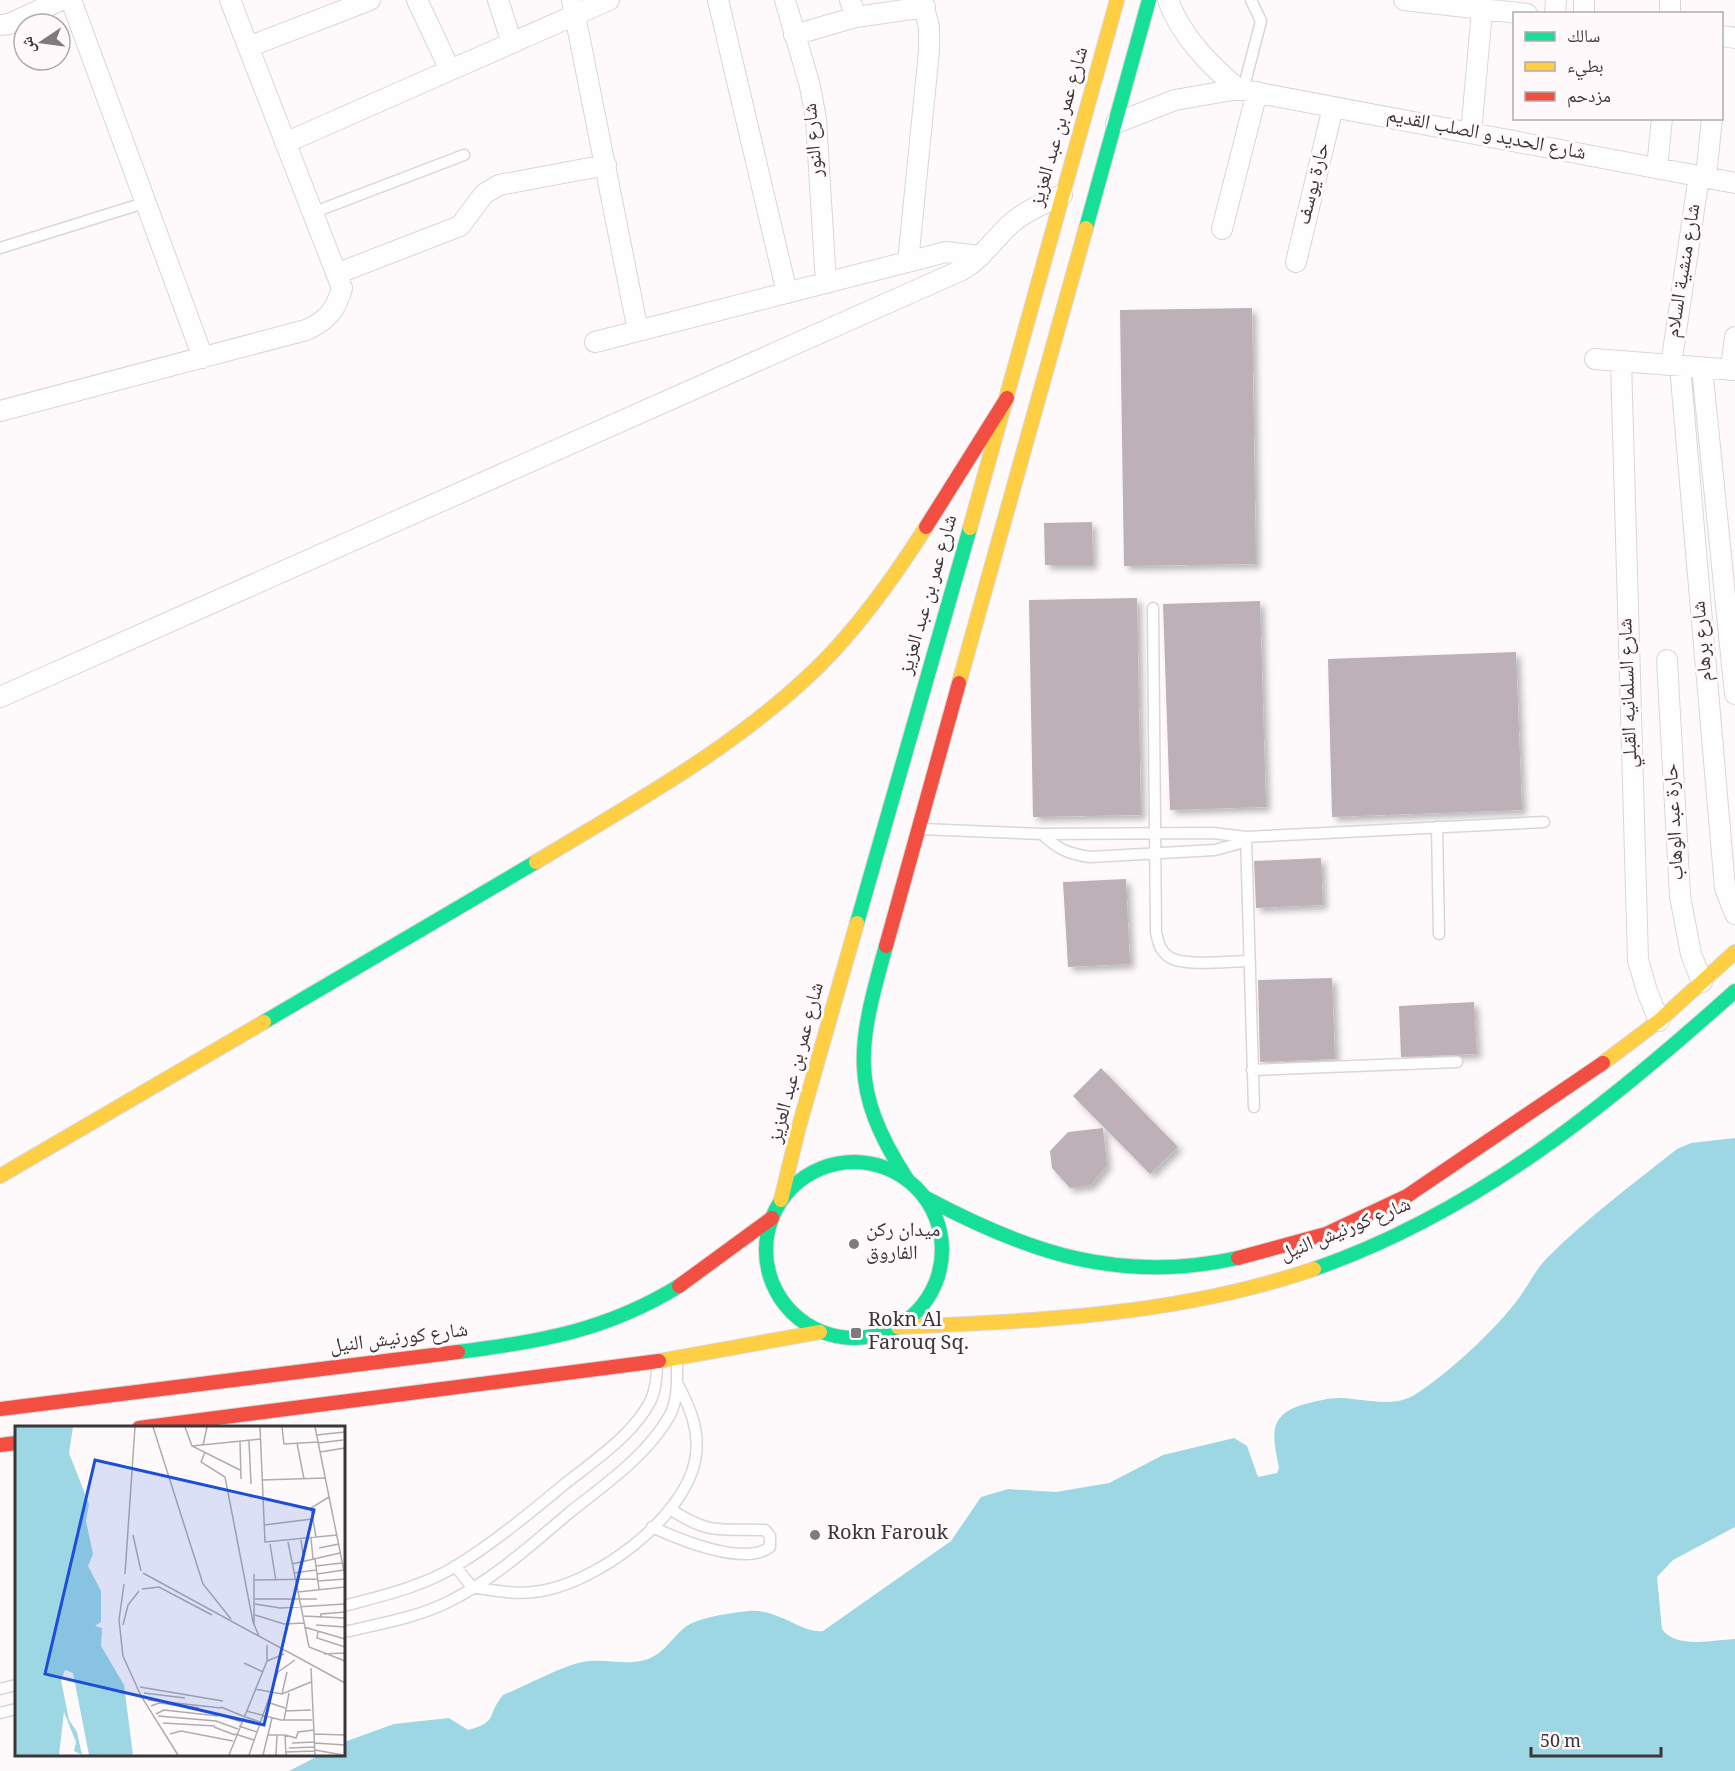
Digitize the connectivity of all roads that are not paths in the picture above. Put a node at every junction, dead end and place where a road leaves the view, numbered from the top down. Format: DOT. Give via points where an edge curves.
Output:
graph roads {
  1 [pos="61,0"];
  2 [pos="71,0"];
  3 [pos="230,0"];
  4 [pos="370,0"];
  5 [pos="417,0"];
  6 [pos="498,0"];
  7 [pos="609,0"];
  8 [pos="718,0"];
  9 [pos="785,0"];
  10 [pos="1117,0"];
  11 [pos="1149,0"];
  12 [pos="1167,0"];
  13 [pos="1251,0"];
  14 [pos="1404,0"];
  15 [pos="923,4"];
  16 [pos="1483,4"];
  17 [pos="574,7"];
  18 [pos="853,9"];
  19 [pos="1518,12"];
  20 [pos="0,25"];
  21 [pos="794,35"];
  22 [pos="512,43"];
  23 [pos="248,47"];
  24 [pos="450,70"];
  25 [pos="1246,90"];
  26 [pos="1334,107"];
  27 [pos="1662,120"];
  28 [pos="1712,120"];
  29 [pos="1116,123"];
  30 [pos="1471,133"];
  31 [pos="285,143"];
  32 [pos="464,155"];
  33 [pos="606,165"];
  34 [pos="1657,168"];
  35 [pos="1703,177"];
  36 [pos="1735,183"];
  37 [pos="1062,195"];
  38 [pos="147,202"];
  39 [pos="312,213"];
  40 [pos="1222,229"];
  41 [pos="0,248"];
  42 [pos="980,256"];
  43 [pos="908,262"];
  44 [pos="1296,262"];
  45 [pos="336,274"];
  46 [pos="826,283"];
  47 [pos="787,293"];
  48 [pos="638,332"];
  49 [pos="1735,337"];
  50 [pos="595,342"];
  51 [pos="203,358"];
  52 [pos="1595,359"];
  53 [pos="1620,361"];
  54 [pos="1676,365"];
  55 [pos="1702,368"];
  56 [pos="1733,370"];
  57 [pos="1007,398"];
  58 [pos="0,411"];
  59 [pos="1153,608"];
  60 [pos="1667,660"];
  61 [pos="1735,694"];
  62 [pos="0,696"];
  63 [pos="1544,822"];
  64 [pos="1437,827"];
  65 [pos="919,829"];
  66 [pos="1155,832"];
  67 [pos="1042,834"];
  68 [pos="1246,837"];
  69 [pos="1156,853"];
  70 [pos="1735,914"];
  71 [pos="1439,934"];
  72 [pos="1735,952"];
  73 [pos="1249,961"];
  74 [pos="1702,982"];
  75 [pos="1735,991"];
  76 [pos="1659,1021"];
  77 [pos="1457,1062"];
  78 [pos="1252,1070"];
  79 [pos="1254,1107"];
  80 [pos="0,1176"];
  81 [pos="907,1179"];
  82 [pos="926,1198"];
  83 [pos="781,1200"];
  84 [pos="772,1218"];
  85 [pos="898,1327"];
  86 [pos="820,1332"];
  87 [pos="676,1356"];
  88 [pos="656,1361"];
  89 [pos="677,1383"];
  90 [pos="0,1409"];
  91 [pos="154,1426"];
  92 [pos="15,1443"];
  93 [pos="0,1445"];
  94 [pos="670,1509"];
  95 [pos="652,1527"];
  96 [pos="455,1566"];
  97 [pos="472,1587"];
  98 [pos="345,1606"];
  99 [pos="345,1632"];
  100 [pos="15,1685"];
  101 [pos="0,1689"];
  102 [pos="15,1709"];
  103 [pos="0,1710"];
  1 -- 20 [label="street"];
  2 -- 38 [label="street"];
  3 -- 23 [label="street"];
  4 -- 23 [label="street"];
  5 -- 24 [label="street"];
  6 -- 22 [label="street"];
  7 -- 17 [label="street"];
  8 -- 47 [label="street"];
  9 -- 21 [label="street, شارع النور"];
  10 -- 37 [label="main road, شارع عمر بن عبد العزيز"];
  11 -- 29 [label="main road"];
  12 -- 25 [label="street, شارع الحديد و الصلب القديم" via="1187,37 1210,65"];
  13 -- 25 [label="lane" via="1261,21"];
  14 -- 16 [label="street"];
  15 -- 18 [label="street"];
  15 -- 43 [label="street" via="929,27 928,61"];
  16 -- 19 [label="street"];
  16 -- 30 [label="street"];
  17 -- 22 [label="street"];
  17 -- 33 [label="street"];
  18 -- 21 [label="street"];
  21 -- 46 [label="street, شارع النور" via="816,119"];
  22 -- 24 [label="street"];
  23 -- 31 [label="street"];
  24 -- 31 [label="street"];
  25 -- 26 [label="street, شارع الحديد و الصلب القديم"];
  25 -- 29 [label="street, شارع الحديد و الصلب القديم" via="1175,100"];
  25 -- 40 [label="street"];
  26 -- 30 [label="street, شارع الحديد و الصلب القديم"];
  26 -- 44 [label="street, حارة يوسف"];
  27 -- 34 [label="street"];
  28 -- 35 [label="street, شارع منشية السلام"];
  29 -- 65 [label="main road"];
  30 -- 34 [label="street, شارع الحديد و الصلب القديم"];
  31 -- 39 [label="street"];
  32 -- 39 [label="lane"];
  33 -- 45 [label="street" via="500,185 484,194 460,226"];
  33 -- 48 [label="street"];
  34 -- 35 [label="street, شارع الحديد و الصلب القديم"];
  35 -- 36 [label="street, شارع الحديد و الصلب القديم"];
  35 -- 54 [label="street, شارع منشية السلام"];
  37 -- 42 [label="street" via="1020,217"];
  37 -- 57 [label="main road, شارع عمر بن عبد العزيز"];
  38 -- 41 [label="lane"];
  38 -- 51 [label="street"];
  39 -- 45 [label="street"];
  42 -- 43 [label="street" via="946,252"];
  42 -- 62 [label="street" via="962,270"];
  43 -- 46 [label="street"];
  45 -- 51 [label="street" via="342,288 338,302 320,324"];
  46 -- 47 [label="street"];
  47 -- 48 [label="street"];
  48 -- 50 [label="street"];
  49 -- 56 [label="street"];
  51 -- 58 [label="street"];
  52 -- 53 [label="street"];
  53 -- 54 [label="street"];
  53 -- 76 [label="street, شارع السلمانيه القبلي" via="1638,960"];
  54 -- 55 [label="street"];
  54 -- 70 [label="street, شارع برهام" via="1725,888"];
  55 -- 56 [label="street"];
  55 -- 61 [label="street"];
  57 -- 80 [label="main road" via="872,605 822,663 765,716 686,771 504,881"];
  57 -- 83 [label="main road, شارع عمر بن عبد العزيز"];
  59 -- 66 [label="lane"];
  60 -- 74 [label="street, حارة عبد الوهاب" via="1680,896 1691,954"];
  63 -- 64 [label="lane"];
  64 -- 68 [label="lane"];
  64 -- 71 [label="lane"];
  65 -- 67 [label="lane"];
  65 -- 81 [label="main road" via="868,1011 862,1055 866,1100 882,1142"];
  66 -- 67 [label="lane"];
  66 -- 68 [label="lane"];
  66 -- 69 [label="lane"];
  67 -- 69 [label="lane" via="1071,855"];
  68 -- 69 [label="lane" via="1226,848"];
  68 -- 73 [label="lane"];
  69 -- 73 [label="lane" via="1156,932 1159,946 1168,957 1182,962"];
  72 -- 74 [label="main road, شارع كورنيش النيل"];
  73 -- 78 [label="lane"];
  74 -- 76 [label="main road, شارع كورنيش النيل"];
  75 -- 85 [label="main road, شارع كورنيش النيل" via="1548,1144 1458,1203 1374,1246 1285,1277 1187,1302 1088,1317"];
  76 -- 82 [label="main road, شارع كورنيش النيل" via="1406,1197 1303,1242 1194,1265 1124,1266 1054,1255 988,1232"];
  77 -- 78 [label="lane"];
  78 -- 79 [label="lane"];
  81 -- 82 [label="main road"];
  81 -- 83 [label="main road" via="875,1165 840,1163 817,1170"];
  82 -- 85 [label="main road" via="941,1232 941,1269 926,1303"];
  83 -- 84 [label="main road"];
  84 -- 86 [label="main road" via="766,1240 773,1285 800,1321"];
  84 -- 90 [label="main road, شارع كورنيش النيل" via="730,1252 667,1292 629,1313 566,1335 519,1345"];
  85 -- 86 [label="main road" via="873,1337 846,1339"];
  86 -- 87 [label="main road"];
  87 -- 88 [label="main road"];
  87 -- 89 [label="lane"];
  88 -- 91 [label="main road"];
  88 -- 96 [label="lane" via="658,1379 650,1401 615,1442 515,1524"];
  89 -- 94 [label="lane" via="690,1407 696,1433 695,1461 686,1486"];
  89 -- 97 [label="lane" via="672,1413 623,1469"];
  92 -- 93 [label="main road"];
  94 -- 95 [label="lane"];
  94 -- 95 [label="lane" via="707,1528 727,1532 765,1530 770,1536 770,1547 753,1552 716,1550"];
  95 -- 97 [label="lane" via="604,1567 574,1582 540,1591 506,1593"];
  96 -- 97 [label="lane"];
  96 -- 98 [label="lane" via="419,1584"];
  97 -- 99 [label="lane" via="448,1602 416,1614"];
  100 -- 101 [label="lane"];
  102 -- 103 [label="lane"];
}
